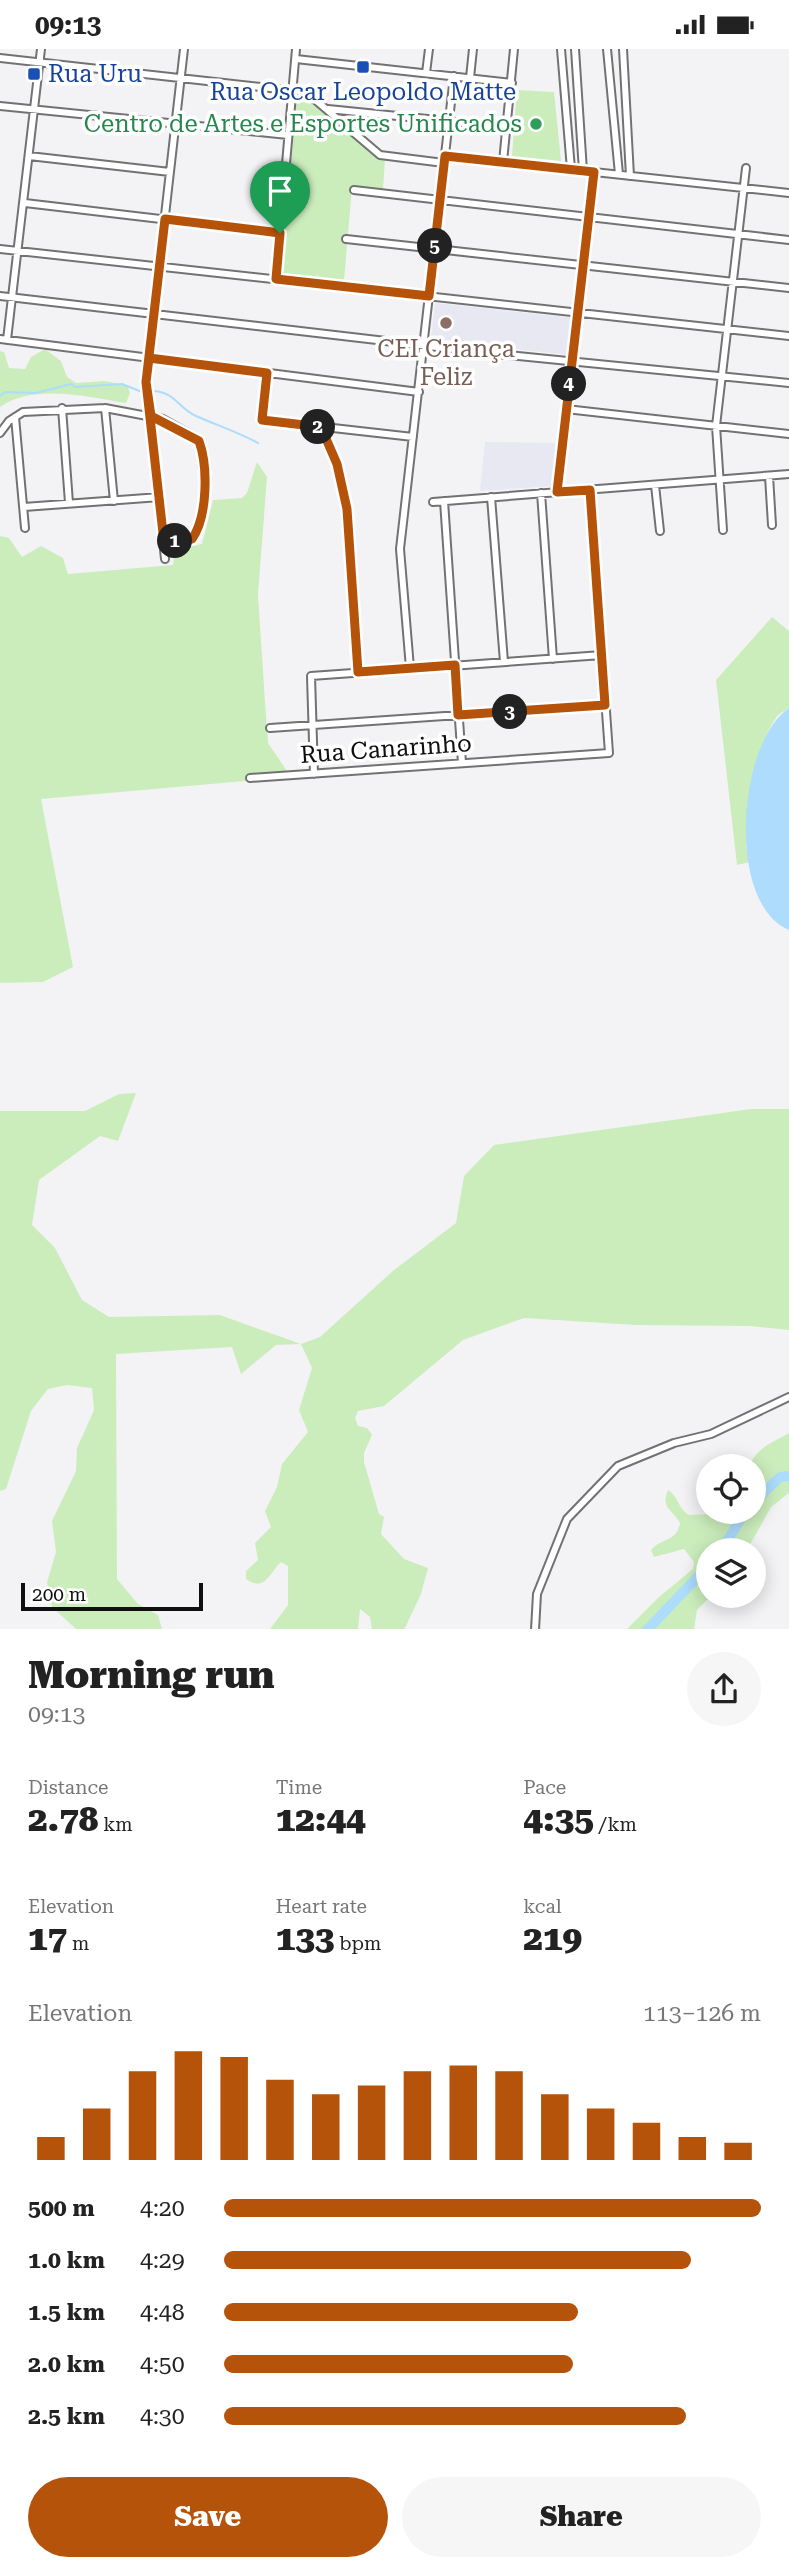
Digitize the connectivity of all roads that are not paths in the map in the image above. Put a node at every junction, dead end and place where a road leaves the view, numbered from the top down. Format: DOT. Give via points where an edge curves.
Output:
graph roads {
  1 [pos="41,49"];
  2 [pos="184,49"];
  3 [pos="296,49"];
  4 [pos="429,49"];
  5 [pos="473,49"];
  6 [pos="514,49"];
  7 [pos="561,49"];
  8 [pos="575,49"];
  9 [pos="607,49"];
  10 [pos="623,49"];
  11 [pos="0,58"];
  12 [pos="296,59"];
  13 [pos="40,62"];
  14 [pos="426,73"];
  15 [pos="454,76"];
  16 [pos="180,78"];
  17 [pos="470,78"];
  18 [pos="512,83"];
  19 [pos="293,89"];
  20 [pos="0,106"];
  21 [pos="328,109"];
  22 [pos="33,110"];
  23 [pos="449,120"];
  24 [pos="175,125"];
  25 [pos="507,127"];
  26 [pos="289,135"];
  27 [pos="29,156"];
  28 [pos="444,160"];
  29 [pos="503,162"];
  30 [pos="746,168"];
  31 [pos="571,169"];
  32 [pos="583,171"];
  33 [pos="170,172"];
  34 [pos="594,172"];
  35 [pos="619,174"];
  36 [pos="631,176"];
  37 [pos="744,188"];
  38 [pos="354,190"];
  39 [pos="789,193"];
  40 [pos="440,200"];
  41 [pos="25,203"];
  42 [pos="165,219"];
  43 [pos="589,219"];
  44 [pos="280,233"];
  45 [pos="738,235"];
  46 [pos="346,239"];
  47 [pos="789,240"];
  48 [pos="0,249"];
  49 [pos="435,249"];
  50 [pos="19,251"];
  51 [pos="583,265"];
  52 [pos="159,266"];
  53 [pos="276,279"];
  54 [pos="733,281"];
  55 [pos="789,288"];
  56 [pos="0,296"];
  57 [pos="429,296"];
  58 [pos="13,297"];
  59 [pos="578,312"];
  60 [pos="154,313"];
  61 [pos="727,329"];
  62 [pos="789,336"];
  63 [pos="4,339"];
  64 [pos="424,344"];
  65 [pos="149,358"];
  66 [pos="572,361"];
  67 [pos="267,373"];
  68 [pos="722,377"];
  69 [pos="789,383"];
  70 [pos="419,392"];
  71 [pos="62,408"];
  72 [pos="105,408"];
  73 [pos="566,409"];
  74 [pos="151,416"];
  75 [pos="15,417"];
  76 [pos="716,426"];
  77 [pos="321,427"];
  78 [pos="0,433"];
  79 [pos="789,434"];
  80 [pos="413,437"];
  81 [pos="789,474"];
  82 [pos="769,476"];
  83 [pos="719,480"];
  84 [pos="655,485"];
  85 [pos="590,490"];
  86 [pos="557,492"];
  87 [pos="541,493"];
  88 [pos="160,497"];
  89 [pos="491,497"];
  90 [pos="114,501"];
  91 [pos="444,501"];
  92 [pos="433,502"];
  93 [pos="69,503"];
  94 [pos="24,507"];
  95 [pos="772,525"];
  96 [pos="25,529"];
  97 [pos="723,530"];
  98 [pos="660,531"];
  99 [pos="164,542"];
  100 [pos="165,559"];
  101 [pos="602,655"];
  102 [pos="553,659"];
  103 [pos="504,662"];
  104 [pos="455,665"];
  105 [pos="410,668"];
  106 [pos="358,672"];
  107 [pos="605,705"];
  108 [pos="458,715"];
  109 [pos="313,725"];
  110 [pos="270,728"];
  111 [pos="461,763"];
  112 [pos="314,774"];
  113 [pos="250,778"];
  114 [pos="789,1398"];
  115 [pos="535,1629"];
  1 -- 13 [label="street"];
  2 -- 16 [label="street"];
  3 -- 12 [label="street"];
  4 -- 14 [label="street"];
  5 -- 17 [label="street"];
  6 -- 18 [label="street"];
  7 -- 31 [label="street"];
  8 -- 32 [label="street"];
  9 -- 35 [label="street"];
  10 -- 36 [label="street"];
  11 -- 13 [label="street"];
  12 -- 14 [label="street"];
  12 -- 19 [label="street"];
  13 -- 16 [label="street"];
  13 -- 22 [label="street"];
  14 -- 15 [label="street"];
  15 -- 17 [label="street"];
  15 -- 23 [label="street"];
  16 -- 19 [label="street"];
  16 -- 24 [label="street"];
  17 -- 18 [label="street"];
  18 -- 25 [label="street"];
  19 -- 21 [label="street" via="306,92"];
  19 -- 26 [label="street"];
  20 -- 22 [label="street"];
  21 -- 23 [label="street"];
  21 -- 28 [label="street" via="380,155"];
  22 -- 24 [label="street"];
  22 -- 27 [label="street"];
  23 -- 25 [label="street"];
  23 -- 28 [label="street"];
  24 -- 26 [label="street"];
  24 -- 33 [label="street"];
  25 -- 29 [label="street"];
  26 -- 44 [label="street"];
  27 -- 33 [label="street"];
  27 -- 41 [label="street"];
  28 -- 29 [label="street"];
  28 -- 40 [label="street"];
  29 -- 31 [label="street"];
  30 -- 37 [label="street"];
  31 -- 32 [label="street"];
  32 -- 34 [label="street"];
  33 -- 42 [label="street"];
  34 -- 35 [label="street"];
  34 -- 43 [label="street"];
  35 -- 36 [label="street"];
  36 -- 37 [label="street"];
  37 -- 39 [label="street"];
  37 -- 45 [label="street"];
  38 -- 40 [label="street"];
  40 -- 43 [label="street"];
  40 -- 49 [label="street"];
  41 -- 42 [label="street"];
  41 -- 50 [label="street"];
  42 -- 44 [label="street"];
  42 -- 52 [label="street"];
  43 -- 45 [label="street"];
  43 -- 51 [label="street"];
  44 -- 53 [label="street"];
  45 -- 47 [label="street"];
  45 -- 54 [label="street"];
  46 -- 49 [label="street"];
  48 -- 50 [label="street"];
  49 -- 51 [label="street"];
  49 -- 57 [label="street"];
  50 -- 52 [label="street"];
  50 -- 58 [label="street"];
  51 -- 54 [label="street"];
  51 -- 59 [label="street"];
  52 -- 53 [label="street"];
  52 -- 60 [label="street"];
  53 -- 57 [label="street"];
  54 -- 55 [label="street"];
  54 -- 61 [label="street"];
  56 -- 58 [label="street"];
  57 -- 59 [label="street"];
  57 -- 64 [label="street"];
  58 -- 60 [label="street"];
  58 -- 63 [label="street"];
  59 -- 61 [label="street"];
  59 -- 66 [label="street"];
  60 -- 64 [label="street"];
  60 -- 65 [label="street"];
  61 -- 62 [label="street"];
  61 -- 68 [label="street"];
  63 -- 65 [label="street"];
  64 -- 66 [label="street"];
  64 -- 70 [label="street"];
  65 -- 67 [label="street"];
  65 -- 74 [label="street" via="146,382"];
  66 -- 68 [label="street"];
  66 -- 73 [label="street"];
  67 -- 70 [label="street"];
  67 -- 77 [label="street" via="262,420"];
  68 -- 69 [label="street"];
  68 -- 76 [label="street"];
  70 -- 80 [label="street"];
  71 -- 72 [label="street"];
  71 -- 75 [label="street"];
  71 -- 93 [label="street"];
  72 -- 74 [label="street"];
  72 -- 90 [label="street"];
  73 -- 76 [label="street"];
  73 -- 86 [label="street"];
  74 -- 88 [label="street"];
  74 -- 99 [label="street" via="195,437 201,446 205,494 198,529 192,539"];
  75 -- 78 [label="street"];
  75 -- 94 [label="street"];
  76 -- 79 [label="street"];
  76 -- 83 [label="street"];
  77 -- 80 [label="street"];
  77 -- 106 [label="street" via="337,464 347,509"];
  80 -- 105 [label="street" via="400,548"];
  81 -- 82 [label="street"];
  82 -- 83 [label="street"];
  82 -- 95 [label="street"];
  83 -- 84 [label="street"];
  83 -- 97 [label="street"];
  84 -- 85 [label="street"];
  84 -- 98 [label="street"];
  85 -- 86 [label="street"];
  85 -- 101 [label="street"];
  86 -- 87 [label="street"];
  87 -- 89 [label="street"];
  87 -- 102 [label="street"];
  88 -- 90 [label="street"];
  88 -- 99 [label="street"];
  89 -- 91 [label="street"];
  89 -- 103 [label="street"];
  90 -- 93 [label="street"];
  91 -- 92 [label="street"];
  91 -- 104 [label="street"];
  93 -- 94 [label="street"];
  94 -- 96 [label="street"];
  99 -- 100 [label="street"];
  101 -- 102 [label="street"];
  101 -- 107 [label="street"];
  102 -- 103 [label="street"];
  103 -- 104 [label="street"];
  104 -- 105 [label="street"];
  104 -- 108 [label="street"];
  105 -- 106 [label="street"];
  106 -- 109 [label="street" via="311,676"];
  107 -- 108 [label="street"];
  107 -- 111 [label="street, Rua Canarinho" via="609,753"];
  108 -- 109 [label="street"];
  108 -- 111 [label="street"];
  109 -- 110 [label="street"];
  109 -- 112 [label="street"];
  111 -- 112 [label="street, Rua Canarinho"];
  112 -- 113 [label="street, Rua Canarinho"];
  114 -- 115 [label="street" via="711,1434 674,1443 618,1466 567,1519 537,1594"];
}
